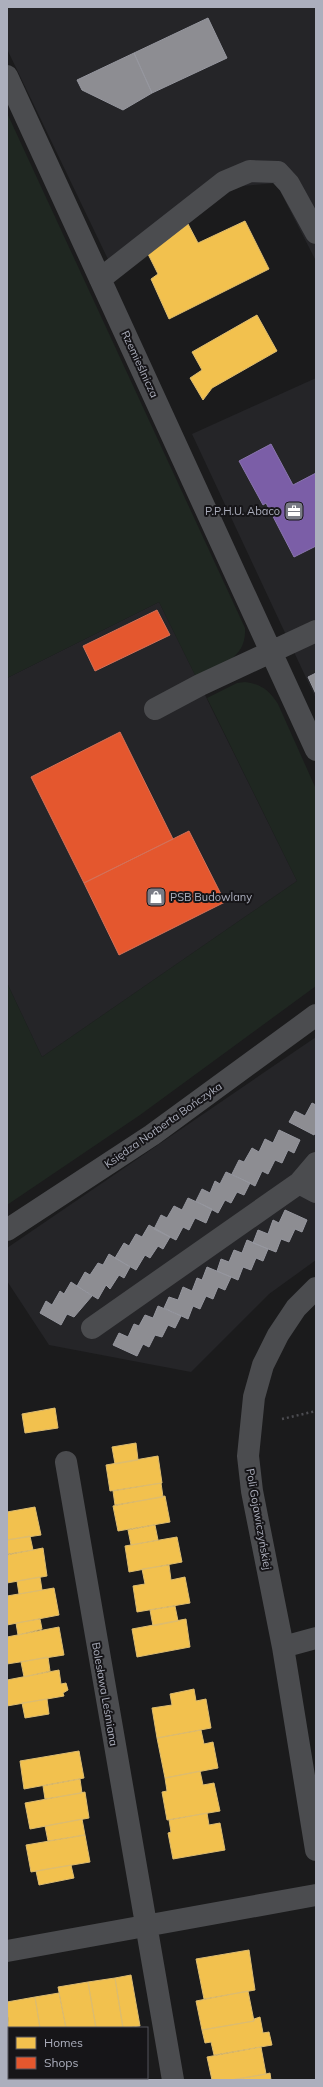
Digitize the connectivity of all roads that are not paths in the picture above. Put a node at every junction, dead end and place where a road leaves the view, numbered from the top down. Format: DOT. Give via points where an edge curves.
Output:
graph roads {
  1 [pos="7,76"];
  2 [pos="316,233"];
  3 [pos="100,279"];
  4 [pos="316,631"];
  5 [pos="272,653"];
  6 [pos="155,709"];
  7 [pos="316,750"];
  8 [pos="316,1015"];
  9 [pos="316,1163"];
  10 [pos="308,1187"];
  11 [pos="7,1230"];
  12 [pos="316,1288"];
  13 [pos="92,1328"];
  14 [pos="66,1462"];
  15 [pos="316,1638"];
  16 [pos="283,1647"];
  17 [pos="316,1850"];
  18 [pos="316,1895"];
  19 [pos="145,1925"];
  20 [pos="7,1951"];
  21 [pos="173,2080"];
  1 -- 3 [label="street, Rzemieślnicza"];
  2 -- 3 [label="street" via="289,184 278,172 250,171 224,182"];
  3 -- 5 [label="street, Rzemieślnicza"];
  4 -- 5 [label="street"];
  5 -- 6 [label="street" via="200,685"];
  5 -- 7 [label="street, Rzemieślnicza"];
  8 -- 11 [label="street, Księdza Norberta Bończyka" via="152,1135"];
  9 -- 10 [label="street"];
  10 -- 13 [label="street"];
  12 -- 16 [label="street, Poli Gojawiczyńskiej" via="296,1308 278,1335 263,1365 254,1397 249,1430 248,1456 252,1491"];
  14 -- 19 [label="street, Bolesława Leśmiana"];
  15 -- 16 [label="street"];
  16 -- 17 [label="street, Poli Gojawiczyńskiej"];
  18 -- 19 [label="street"];
  19 -- 20 [label="street"];
  19 -- 21 [label="street, Bolesława Leśmiana"];
}
